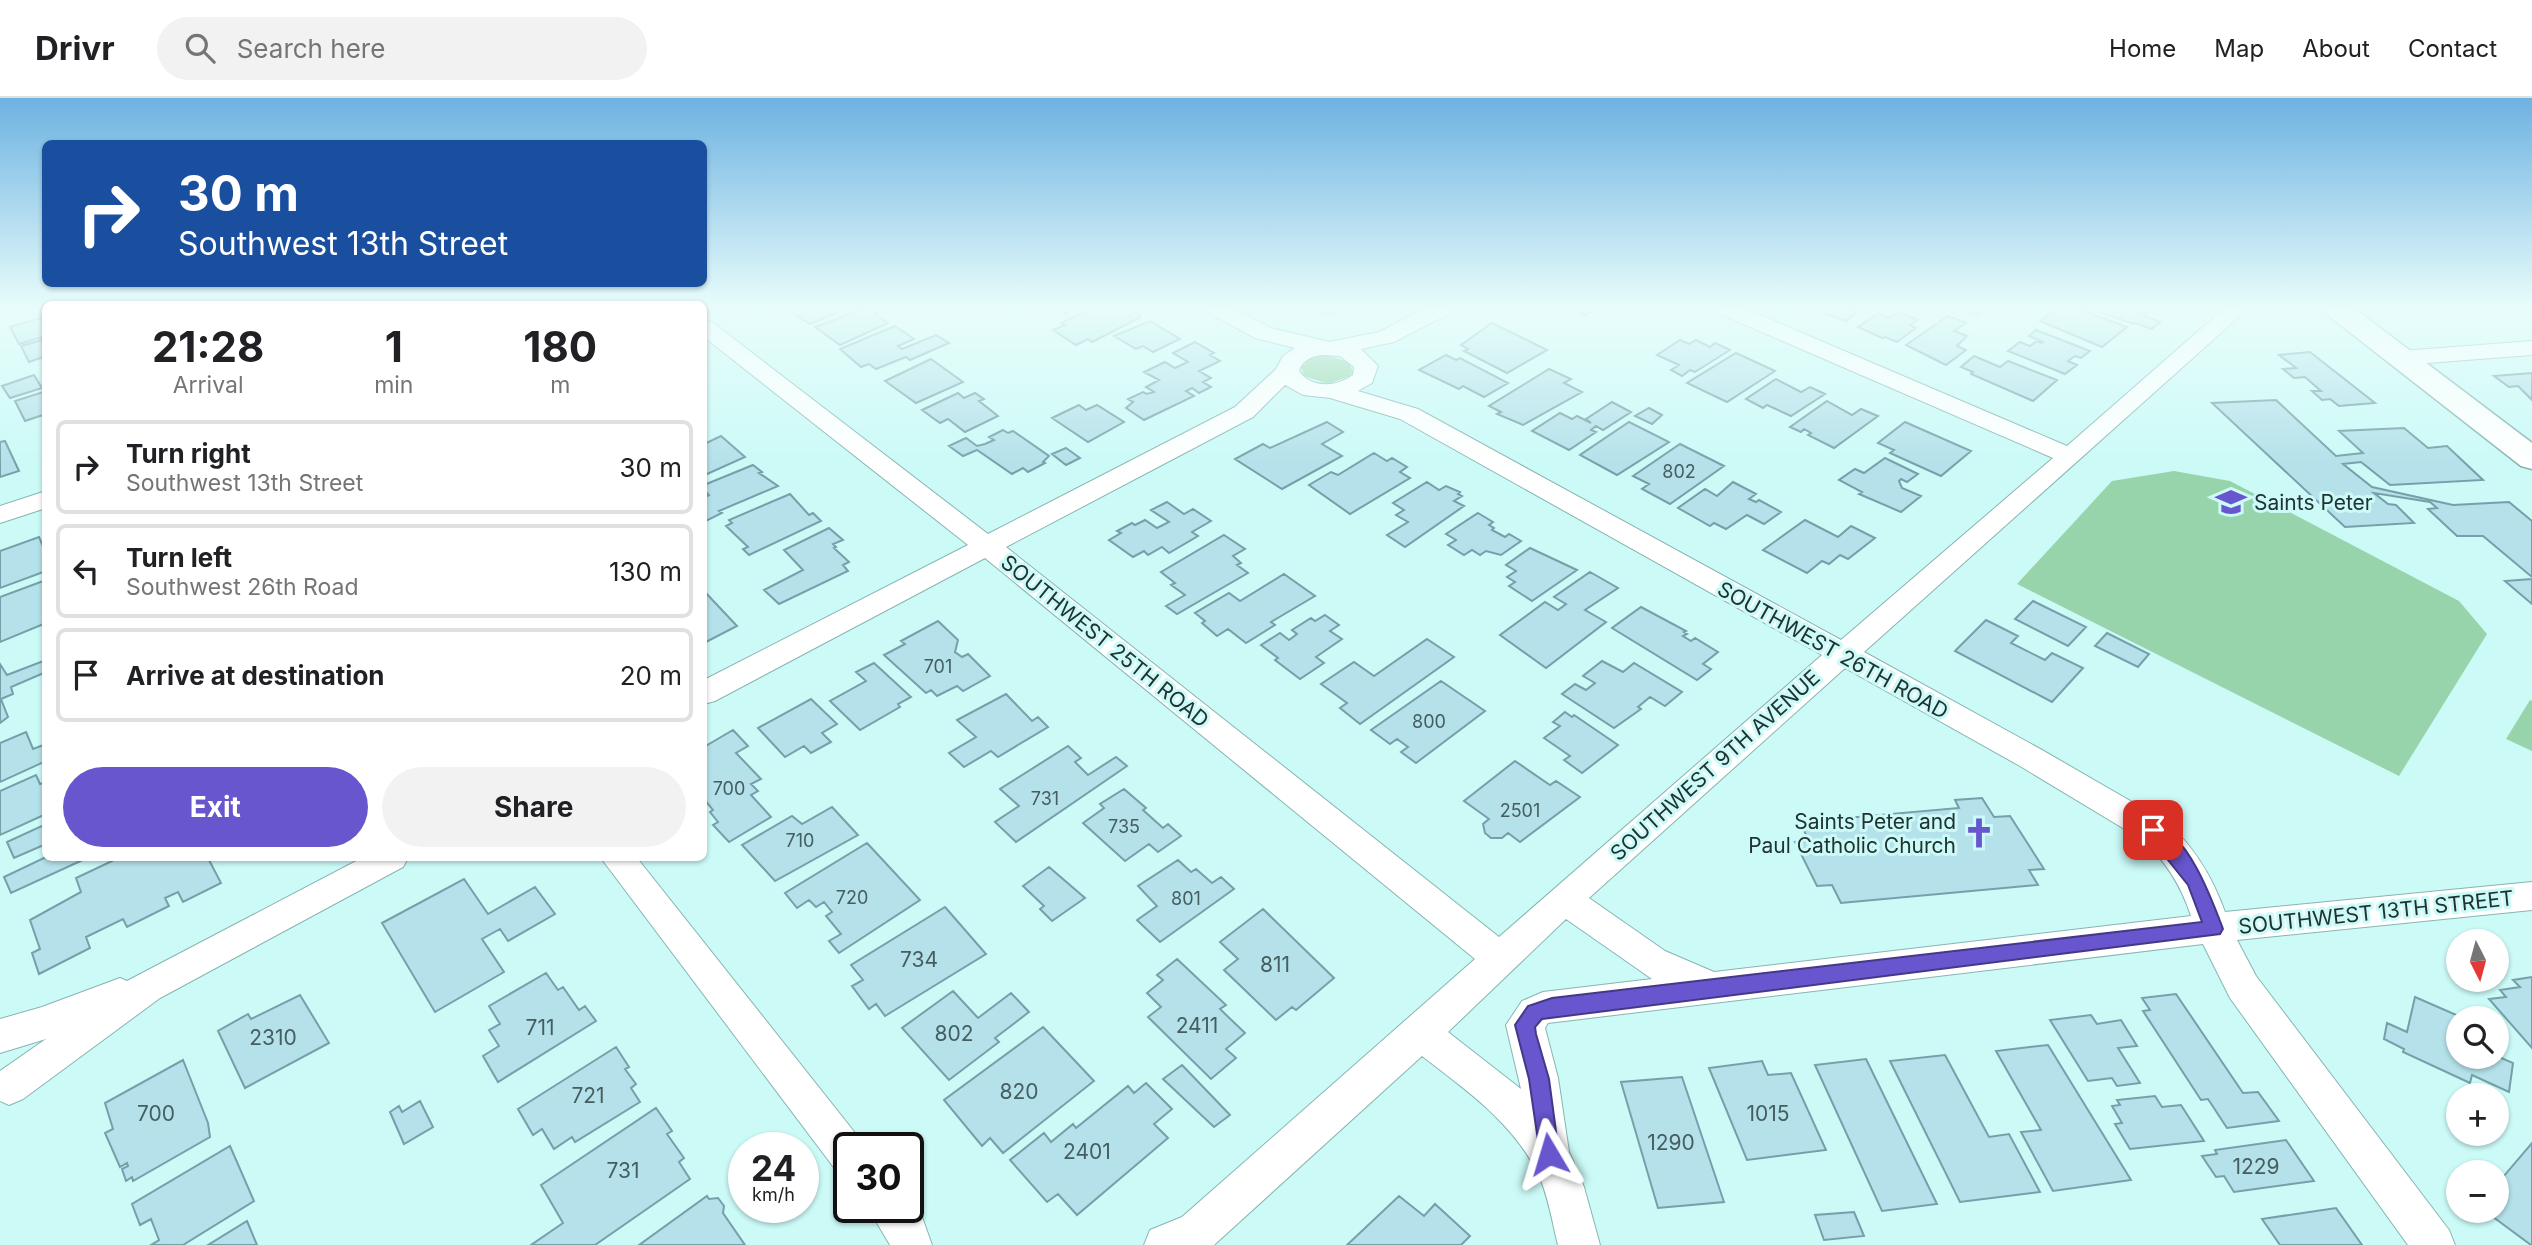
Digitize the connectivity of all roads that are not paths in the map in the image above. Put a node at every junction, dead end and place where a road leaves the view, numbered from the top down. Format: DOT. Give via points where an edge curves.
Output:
graph roads {
  1 [pos="750,360"];
  2 [pos="1280,360"];
  3 [pos="1294,360"];
  4 [pos="1358,360"];
  5 [pos="1374,360"];
  6 [pos="1845,360"];
  7 [pos="2178,360"];
  8 [pos="2404,360"];
  9 [pos="1287,368"];
  10 [pos="1366,369"];
  11 [pos="1327,391"];
  12 [pos="1244,412"];
  13 [pos="1409,414"];
  14 [pos="2067,455"];
  15 [pos="2532,459"];
  16 [pos="42,500"];
  17 [pos="0,515"];
  18 [pos="988,547"];
  19 [pos="1841,655"];
  20 [pos="707,692"];
  21 [pos="385,861"];
  22 [pos="620,861"];
  23 [pos="2532,896"];
  24 [pos="1564,899"];
  25 [pos="2213,929"];
  26 [pos="1499,958"];
  27 [pos="1720,986"];
  28 [pos="147,987"];
  29 [pos="1421,1033"];
  30 [pos="0,1038"];
  31 [pos="4,1093"];
  32 [pos="833,1135"];
  33 [pos="1549,1154"];
  34 [pos="1184,1241"];
  35 [pos="1579,1245"];
  36 [pos="2434,1245"];
  1 -- 18 [label="street, SOUTHWEST 25TH ROAD"];
  2 -- 9 [label="street"];
  3 -- 9 [label="street"];
  4 -- 10 [label="street, SOUTHWEST 26TH ROAD"];
  5 -- 10 [label="street"];
  6 -- 14 [label="street"];
  7 -- 14 [label="street, SOUTHWEST 9TH AVENUE"];
  8 -- 15 [label="main road"];
  9 -- 11 [label="street, SOUTHWEST 26TH ROAD" via="1295,383"];
  9 -- 12 [label="street"];
  10 -- 11 [label="street" via="1359,383"];
  10 -- 13 [label="street, SOUTHWEST 26TH ROAD"];
  11 -- 12 [label="street"];
  11 -- 13 [label="street, SOUTHWEST 26TH ROAD"];
  12 -- 18 [label="street"];
  13 -- 19 [label="street, SOUTHWEST 26TH ROAD"];
  14 -- 19 [label="street, SOUTHWEST 9TH AVENUE"];
  16 -- 17 [label="street"];
  18 -- 20 [label="street"];
  18 -- 26 [label="street, SOUTHWEST 25TH ROAD"];
  19 -- 24 [label="street, SOUTHWEST 9TH AVENUE"];
  19 -- 25 [label="street, SOUTHWEST 26TH ROAD" via="2153,830 2197,882"];
  21 -- 28 [label="street"];
  22 -- 32 [label="street"];
  23 -- 25 [label="street, SOUTHWEST 13TH STREET"];
  24 -- 26 [label="street, SOUTHWEST 9TH AVENUE"];
  24 -- 27 [label="street, SOUTHWEST 13TH STREET" via="1671,971 1693,982"];
  25 -- 27 [label="street, SOUTHWEST 13TH STREET"];
  25 -- 36 [label="street, SOUTHWEST 26TH ROAD" via="2243,987"];
  26 -- 29 [label="street, SOUTHWEST 9TH AVENUE"];
  27 -- 33 [label="street, SOUTHWEST 13TH STREET" via="1535,1012 1525,1025 1539,1079"];
  28 -- 30 [label="street"];
  28 -- 31 [label="street"];
  29 -- 33 [label="street" via="1500,1092"];
  29 -- 34 [label="street, SOUTHWEST 9TH AVENUE"];
  30 -- 31 [label="street" via="14,1055 15,1069"];
  33 -- 35 [label="street"];
}
